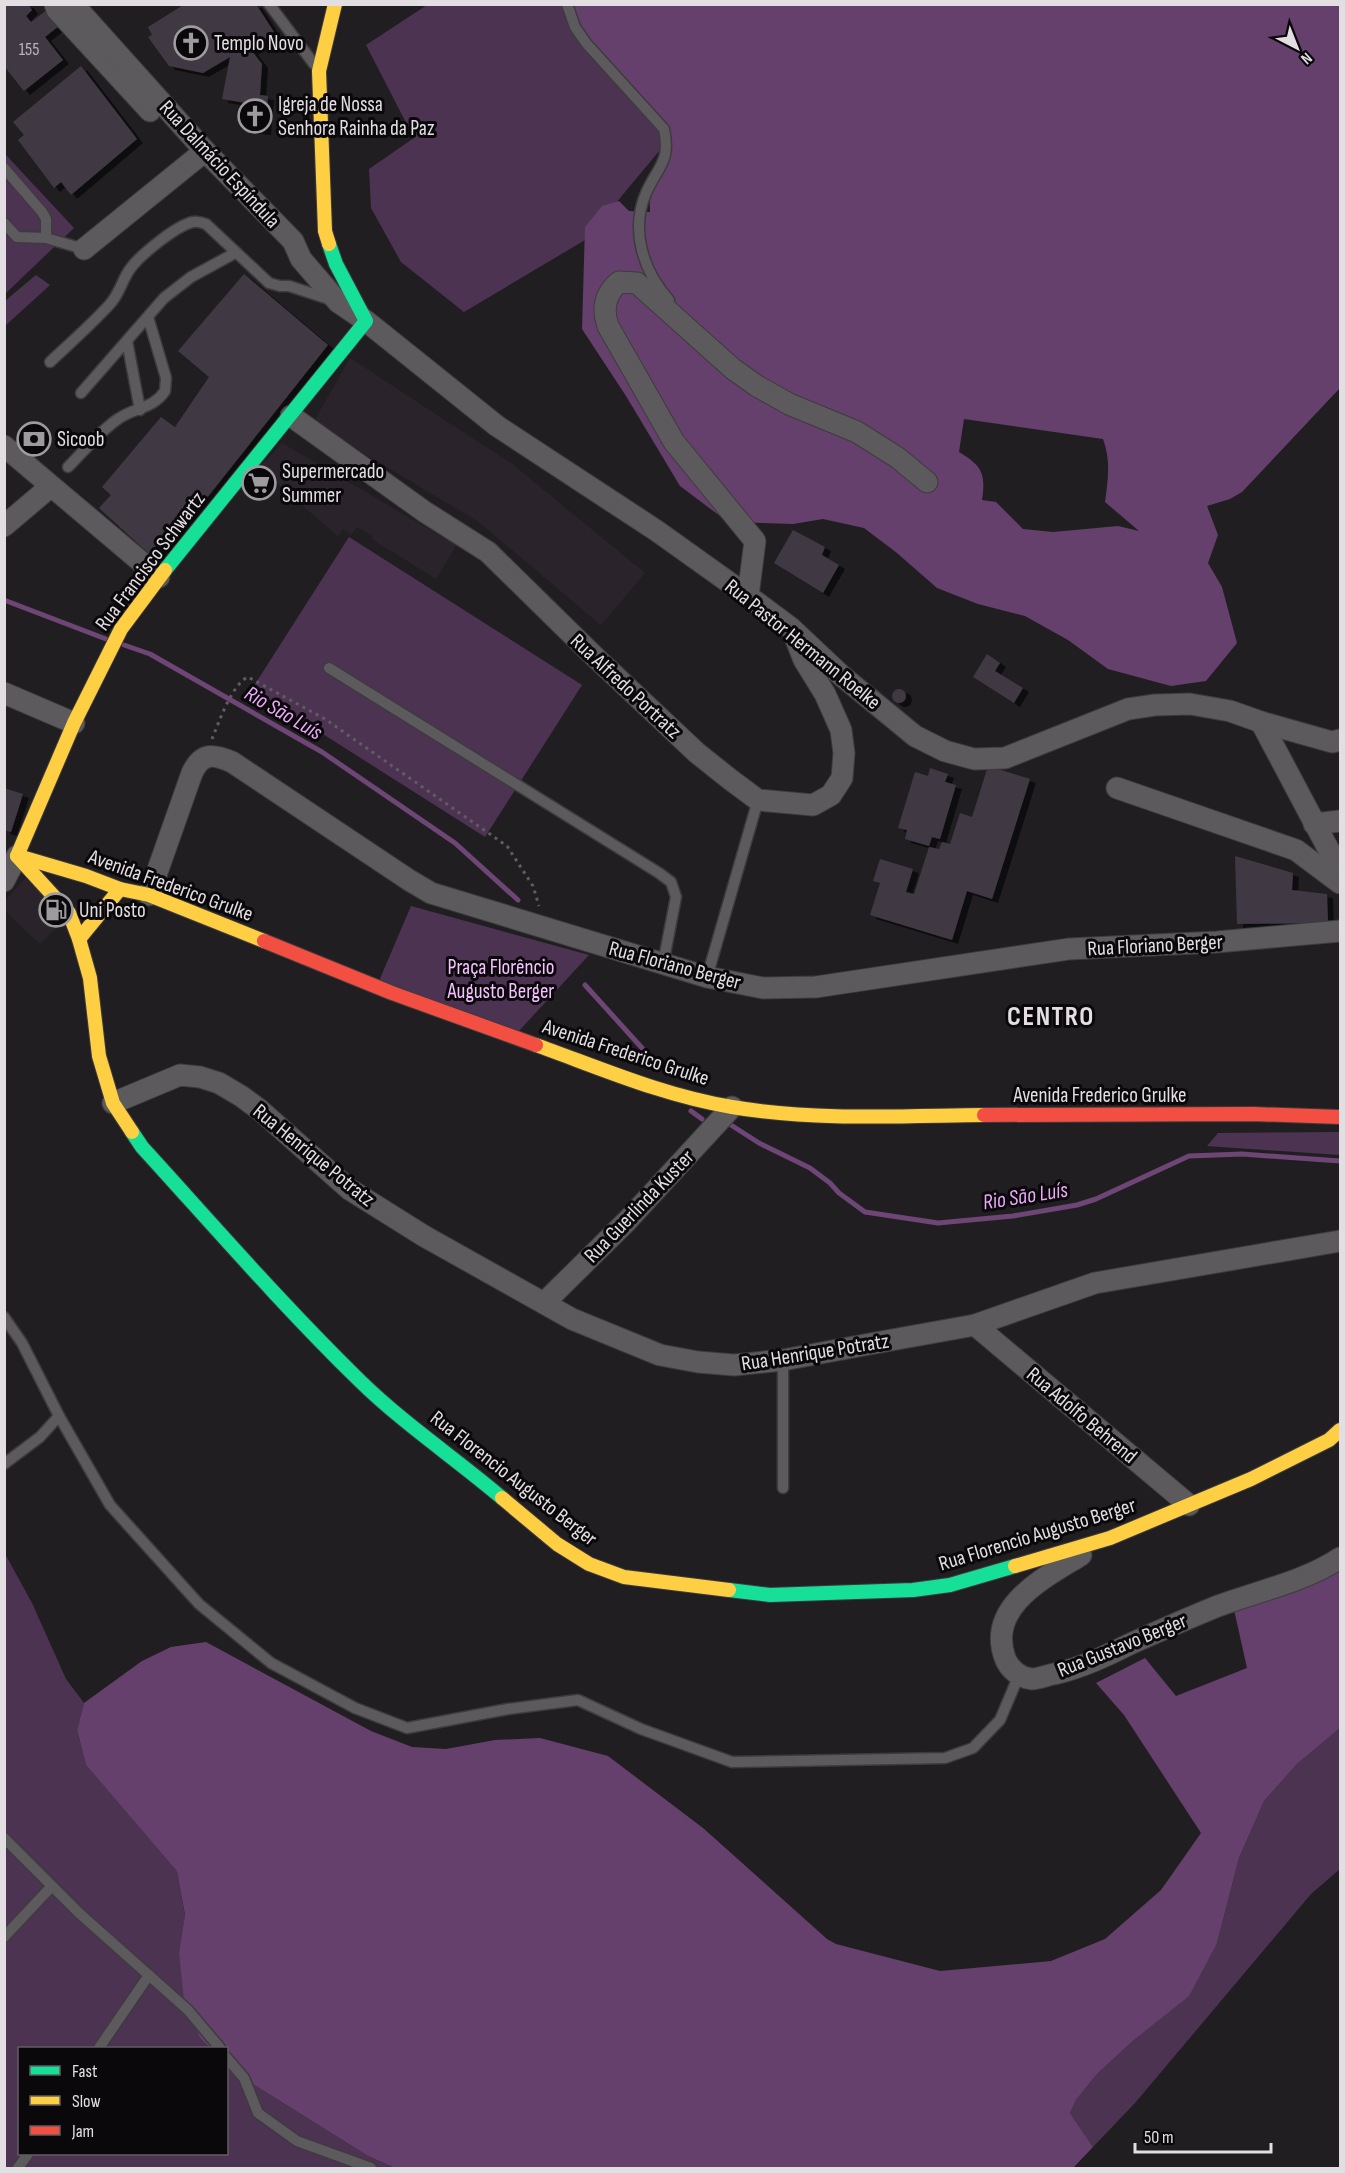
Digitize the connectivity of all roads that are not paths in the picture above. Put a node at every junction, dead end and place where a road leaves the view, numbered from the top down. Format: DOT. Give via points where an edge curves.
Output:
graph roads {
  1 [pos="55,4"];
  2 [pos="74,4"];
  3 [pos="269,4"];
  4 [pos="335,4"];
  5 [pos="567,4"];
  6 [pos="319,12"];
  7 [pos="329,26"];
  8 [pos="319,71"];
  9 [pos="125,73"];
  10 [pos="200,156"];
  11 [pos="4,168"];
  12 [pos="4,224"];
  13 [pos="46,238"];
  14 [pos="84,249"];
  15 [pos="235,253"];
  16 [pos="338,302"];
  17 [pos="148,317"];
  18 [pos="366,321"];
  19 [pos="127,341"];
  20 [pos="704,342"];
  21 [pos="50,362"];
  22 [pos="81,393"];
  23 [pos="140,410"];
  24 [pos="291,416"];
  25 [pos="4,446"];
  26 [pos="68,467"];
  27 [pos="927,482"];
  28 [pos="50,487"];
  29 [pos="4,526"];
  30 [pos="159,577"];
  31 [pos="748,596"];
  32 [pos="791,628"];
  33 [pos="330,668"];
  34 [pos="4,693"];
  35 [pos="1261,722"];
  36 [pos="74,723"];
  37 [pos="1341,740"];
  38 [pos="1117,788"];
  39 [pos="758,800"];
  40 [pos="1341,821"];
  41 [pos="1314,824"];
  42 [pos="11,853"];
  43 [pos="1341,871"];
  44 [pos="4,881"];
  45 [pos="1341,883"];
  46 [pos="120,889"];
  47 [pos="149,895"];
  48 [pos="1341,931"];
  49 [pos="79,939"];
  50 [pos="663,964"];
  51 [pos="707,977"];
  52 [pos="113,1103"];
  53 [pos="732,1107"];
  54 [pos="1341,1116"];
  55 [pos="1341,1241"];
  56 [pos="544,1303"];
  57 [pos="4,1317"];
  58 [pos="975,1324"];
  59 [pos="783,1360"];
  60 [pos="59,1416"];
  61 [pos="1341,1430"];
  62 [pos="4,1464"];
  63 [pos="783,1488"];
  64 [pos="1189,1504"];
  65 [pos="1110,1538"];
  66 [pos="1341,1558"];
  67 [pos="1019,1675"];
  68 [pos="4,1838"];
  69 [pos="52,1886"];
  70 [pos="4,1937"];
  71 [pos="148,1975"];
  72 [pos="100,2047"];
  73 [pos="218,2047"];
  74 [pos="228,2059"];
  75 [pos="27,2155"];
  76 [pos="18,2169"];
  77 [pos="371,2169"];
  1 -- 9 [label="street"];
  2 -- 9 [label="street, Rua Dalmácio Espíndula"];
  3 -- 8 [label="lane"];
  4 -- 7 [label="main road"];
  5 -- 20 [label="lane" via="586,43 664,129 666,156 641,207 641,244 651,276"];
  6 -- 7 [label="lane"];
  7 -- 8 [label="main road"];
  8 -- 18 [label="main road" via="325,231 336,264"];
  9 -- 10 [label="street, Rua Dalmácio Espíndula"];
  10 -- 14 [label="street"];
  10 -- 16 [label="street, Rua Dalmácio Espíndula" via="293,242 301,259"];
  11 -- 13 [label="lane" via="42,212"];
  12 -- 13 [label="lane" via="17,237"];
  13 -- 14 [label="lane"];
  15 -- 16 [label="lane" via="269,283"];
  15 -- 17 [label="lane" via="191,277 164,298"];
  15 -- 21 [label="lane" via="206,224 198,221 178,228 130,269 111,303"];
  16 -- 18 [label="street, Rua Dalmácio Espíndula"];
  17 -- 19 [label="lane"];
  17 -- 23 [label="lane" via="166,378 165,391 152,405"];
  18 -- 24 [label="main road, Rua Francisco Schwartz"];
  18 -- 31 [label="street, Rua Pastor Hermann Roelke" via="497,426"];
  19 -- 22 [label="lane"];
  19 -- 23 [label="lane"];
  20 -- 27 [label="street" via="757,386 857,432"];
  20 -- 31 [label="street" via="637,283 619,282 609,291 605,306 609,326 674,442 755,541"];
  23 -- 26 [label="lane" via="114,422"];
  24 -- 30 [label="main road, Rua Francisco Schwartz"];
  24 -- 39 [label="street, Rua Alfredo Portratz" via="488,552 698,753"];
  25 -- 28 [label="street"];
  28 -- 29 [label="street"];
  28 -- 30 [label="street"];
  30 -- 36 [label="main road, Rua Francisco Schwartz" via="121,629"];
  31 -- 32 [label="street, Rua Pastor Hermann Roelke"];
  32 -- 35 [label="street, Rua Pastor Hermann Roelke" via="915,736 945,751 974,759 1005,758 1128,709 1155,705 1190,704 1230,711"];
  32 -- 39 [label="street" via="841,730 842,778 831,795 813,805"];
  33 -- 50 [label="lane" via="671,882 676,897"];
  34 -- 36 [label="street"];
  35 -- 37 [label="street, Rua Pastor Hermann Roelke" via="1332,742"];
  35 -- 41 [label="street"];
  36 -- 42 [label="main road, Rua Francisco Schwartz"];
  38 -- 45 [label="street" via="1296,850"];
  39 -- 51 [label="lane"];
  40 -- 41 [label="street"];
  41 -- 43 [label="street"];
  42 -- 44 [label="street"];
  42 -- 46 [label="main road, Avenida Frederico Grulke"];
  42 -- 49 [label="main road, Rua Florencio Augusto Berger" via="69,913"];
  46 -- 47 [label="main road, Avenida Frederico Grulke"];
  46 -- 49 [label="main road"];
  47 -- 50 [label="street, Rua Floriano Berger" via="196,764 213,755 232,762 431,893"];
  47 -- 53 [label="main road, Avenida Frederico Grulke" via="426,1005 660,1090"];
  48 -- 51 [label="street, Rua Floriano Berger" via="1069,950 816,987 763,988"];
  49 -- 52 [label="main road, Rua Florencio Augusto Berger" via="90,978 99,1056"];
  50 -- 51 [label="street, Rua Floriano Berger"];
  52 -- 56 [label="street, Rua Henrique Potratz" via="180,1075 219,1083 260,1110 349,1189"];
  52 -- 65 [label="main road, Rua Florencio Augusto Berger" via="142,1147 361,1382 557,1544 589,1564 624,1577 770,1595 913,1590 950,1585"];
  53 -- 54 [label="main road, Avenida Frederico Grulke" via="822,1116"];
  53 -- 56 [label="street, Rua Guerlinda Kuster" via="627,1221"];
  55 -- 58 [label="street, Rua Henrique Potratz" via="1095,1283"];
  56 -- 59 [label="street, Rua Henrique Potratz" via="572,1319 660,1354 734,1365"];
  57 -- 60 [label="lane" via="22,1343"];
  58 -- 59 [label="street, Rua Henrique Potratz"];
  58 -- 64 [label="street, Rua Adolfo Behrend"];
  59 -- 63 [label="lane"];
  60 -- 62 [label="lane" via="40,1437"];
  60 -- 67 [label="lane" via="110,1505 199,1604 271,1663 355,1708 407,1728 578,1700 641,1729 732,1762 945,1758 973,1748 1000,1720"];
  61 -- 64 [label="main road, Rua Florencio Augusto Berger" via="1329,1440 1251,1479"];
  64 -- 65 [label="main road, Rua Florencio Augusto Berger"];
  65 -- 67 [label="street" via="1032,1587 1010,1609 1001,1638 1007,1664"];
  66 -- 67 [label="street, Rua Gustavo Berger" via="1305,1577 1220,1606 1074,1669 1033,1679"];
  68 -- 69 [label="lane"];
  69 -- 70 [label="lane"];
  69 -- 71 [label="lane"];
  71 -- 72 [label="lane"];
  71 -- 73 [label="lane" via="188,2010"];
  74 -- 77 [label="lane" via="244,2078 258,2113 297,2141"];
  75 -- 76 [label="lane"];
}
